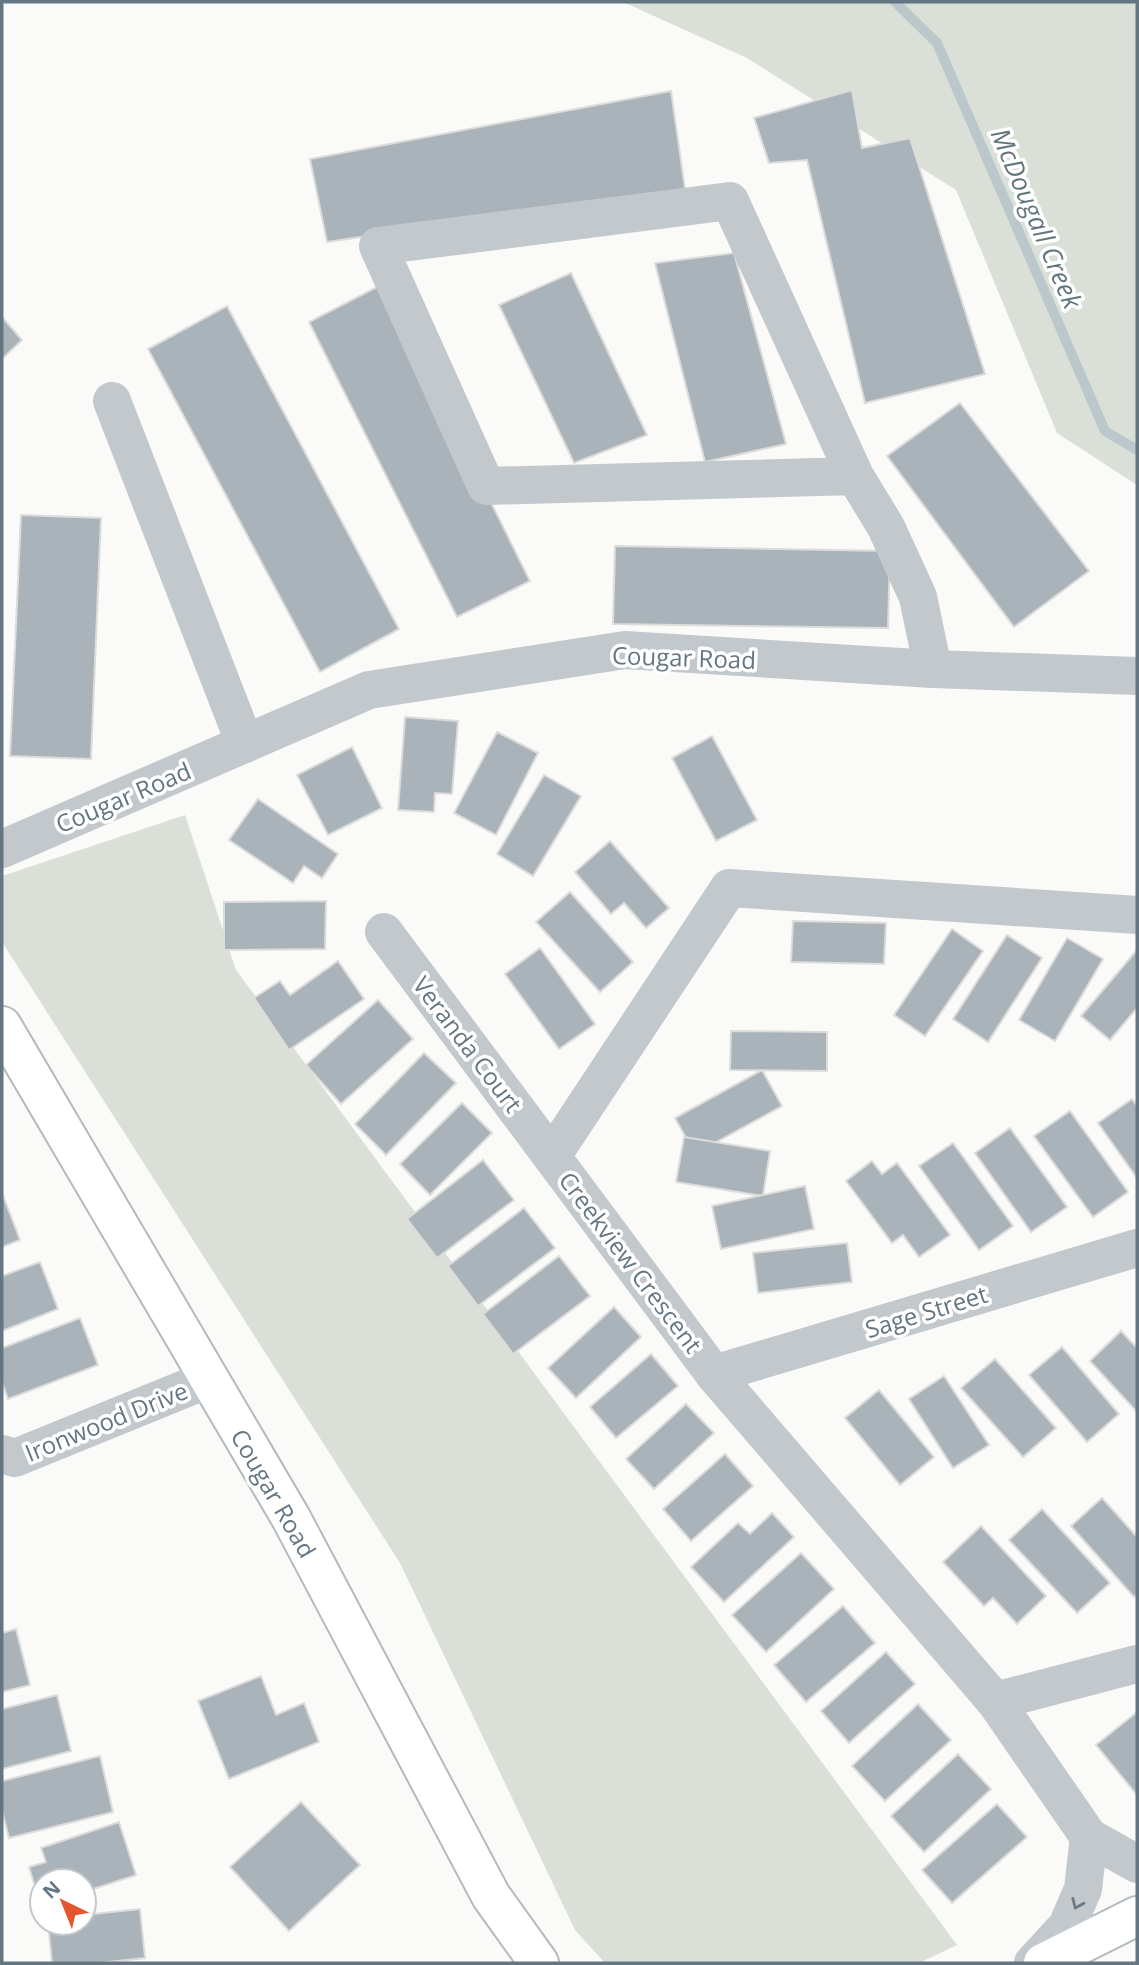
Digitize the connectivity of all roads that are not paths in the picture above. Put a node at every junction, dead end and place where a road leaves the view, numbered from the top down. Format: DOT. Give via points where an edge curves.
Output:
graph roads {
  1 [pos="112,401"];
  2 [pos="855,476"];
  3 [pos="933,669"];
  4 [pos="1137,676"];
  5 [pos="245,744"];
  6 [pos="2,849"];
  7 [pos="1137,915"];
  8 [pos="384,932"];
  9 [pos="2,1026"];
  10 [pos="552,1156"];
  11 [pos="1137,1248"];
  12 [pos="715,1374"];
  13 [pos="209,1379"];
  14 [pos="2,1454"];
  15 [pos="1137,1664"];
  16 [pos="995,1701"];
  17 [pos="1089,1837"];
  18 [pos="1137,1864"];
  19 [pos="1137,1916"];
  20 [pos="539,1963"];
  21 [pos="1033,1963"];
  22 [pos="1043,1963"];
  1 -- 5 [label="street"];
  2 -- 2 [label="street" via="730,201 378,246 486,486"];
  2 -- 3 [label="street" via="886,527 918,597"];
  3 -- 4 [label="street, Cougar Road"];
  3 -- 5 [label="street, Cougar Road" via="625,650 369,690"];
  5 -- 6 [label="street, Cougar Road"];
  7 -- 10 [label="street, Creekview Crescent" via="729,888"];
  8 -- 10 [label="street, Veranda Court"];
  9 -- 13 [label="street, Cougar Road"];
  10 -- 12 [label="street, Creekview Crescent"];
  11 -- 12 [label="street, Sage Street"];
  12 -- 16 [label="street, Creekview Crescent"];
  13 -- 14 [label="street, Ironwood Drive" via="15,1458"];
  13 -- 20 [label="street, Cougar Road" via="291,1518 491,1896"];
  15 -- 16 [label="street"];
  16 -- 17 [label="street, Creekview Crescent"];
  17 -- 18 [label="street, Creekview Crescent"];
  17 -- 21 [label="street, one-way" via="1083,1889 1068,1926"];
  19 -- 22 [label="street"];
}
